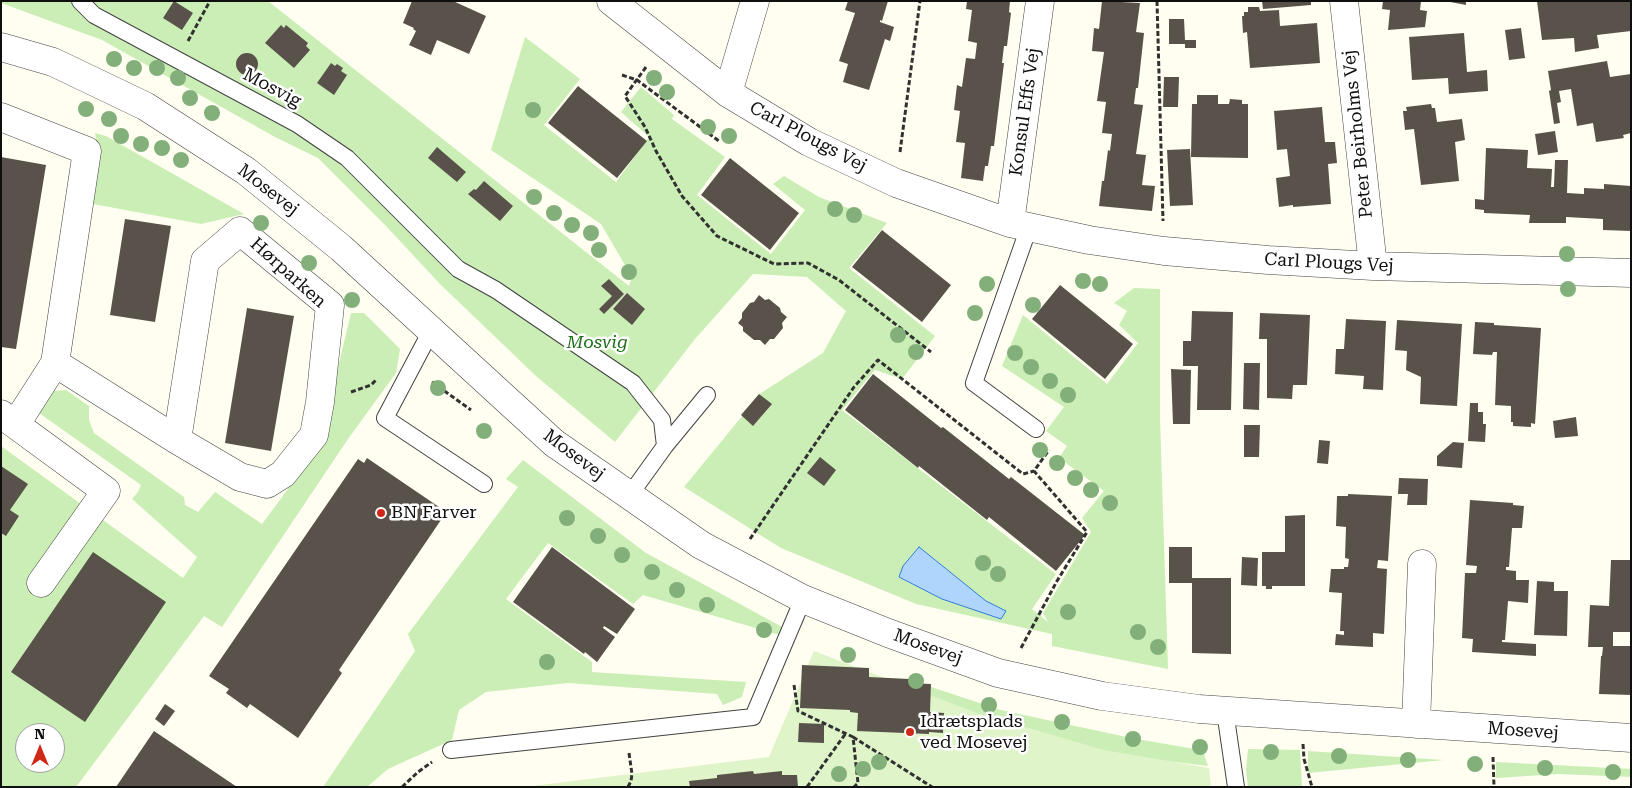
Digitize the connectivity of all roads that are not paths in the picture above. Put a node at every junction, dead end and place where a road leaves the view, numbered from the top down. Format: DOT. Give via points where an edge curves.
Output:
graph roads {
  1 [pos="80,1"];
  2 [pos="611,1"];
  3 [pos="755,1"];
  4 [pos="1040,1"];
  5 [pos="1344,1"];
  6 [pos="1,46"];
  7 [pos="728,93"];
  8 [pos="1,117"];
  9 [pos="1019,225"];
  10 [pos="1373,266"];
  11 [pos="1631,273"];
  12 [pos="431,331"];
  13 [pos="55,363"];
  14 [pos="707,395"];
  15 [pos="8,419"];
  16 [pos="1036,429"];
  17 [pos="177,440"];
  18 [pos="665,446"];
  19 [pos="484,484"];
  20 [pos="629,496"];
  21 [pos="1422,564"];
  22 [pos="41,583"];
  23 [pos="804,599"];
  24 [pos="1225,711"];
  25 [pos="1416,724"];
  26 [pos="1631,738"];
  27 [pos="451,750"];
  28 [pos="1236,787"];
  1 -- 18 [label="lane, Mosvig" via="94,14 297,124 347,158 458,268 633,383 662,420"];
  2 -- 7 [label="street, Carl Plougs Vej"];
  3 -- 7 [label="street"];
  4 -- 9 [label="street, Konsul Effs Vej"];
  5 -- 10 [label="street, Peter Beirholms Vej"];
  6 -- 12 [label="street, Mosevej" via="53,62 145,106 246,171 341,248"];
  7 -- 9 [label="street, Carl Plougs Vej" via="809,142 896,183"];
  8 -- 13 [label="street" via="86,151"];
  9 -- 10 [label="street, Carl Plougs Vej" via="1164,251"];
  9 -- 16 [label="lane" via="974,383"];
  10 -- 11 [label="street, Carl Plougs Vej"];
  12 -- 19 [label="lane" via="385,418"];
  12 -- 20 [label="street, Mosevej" via="554,443"];
  13 -- 15 [label="street"];
  13 -- 17 [label="street, Hørparken"];
  14 -- 18 [label="lane"];
  15 -- 22 [label="street" via="106,491"];
  17 -- 17 [label="street, Hørparken" via="206,262 240,230 330,305 314,435 283,474 266,484 240,477"];
  18 -- 20 [label="lane"];
  20 -- 23 [label="street, Mosevej" via="701,545"];
  21 -- 25 [label="street"];
  23 -- 24 [label="street, Mosevej" via="998,673 1102,696"];
  23 -- 27 [label="lane" via="753,717"];
  24 -- 25 [label="street, Mosevej"];
  24 -- 28 [label="lane"];
  25 -- 26 [label="street, Mosevej"];
}
